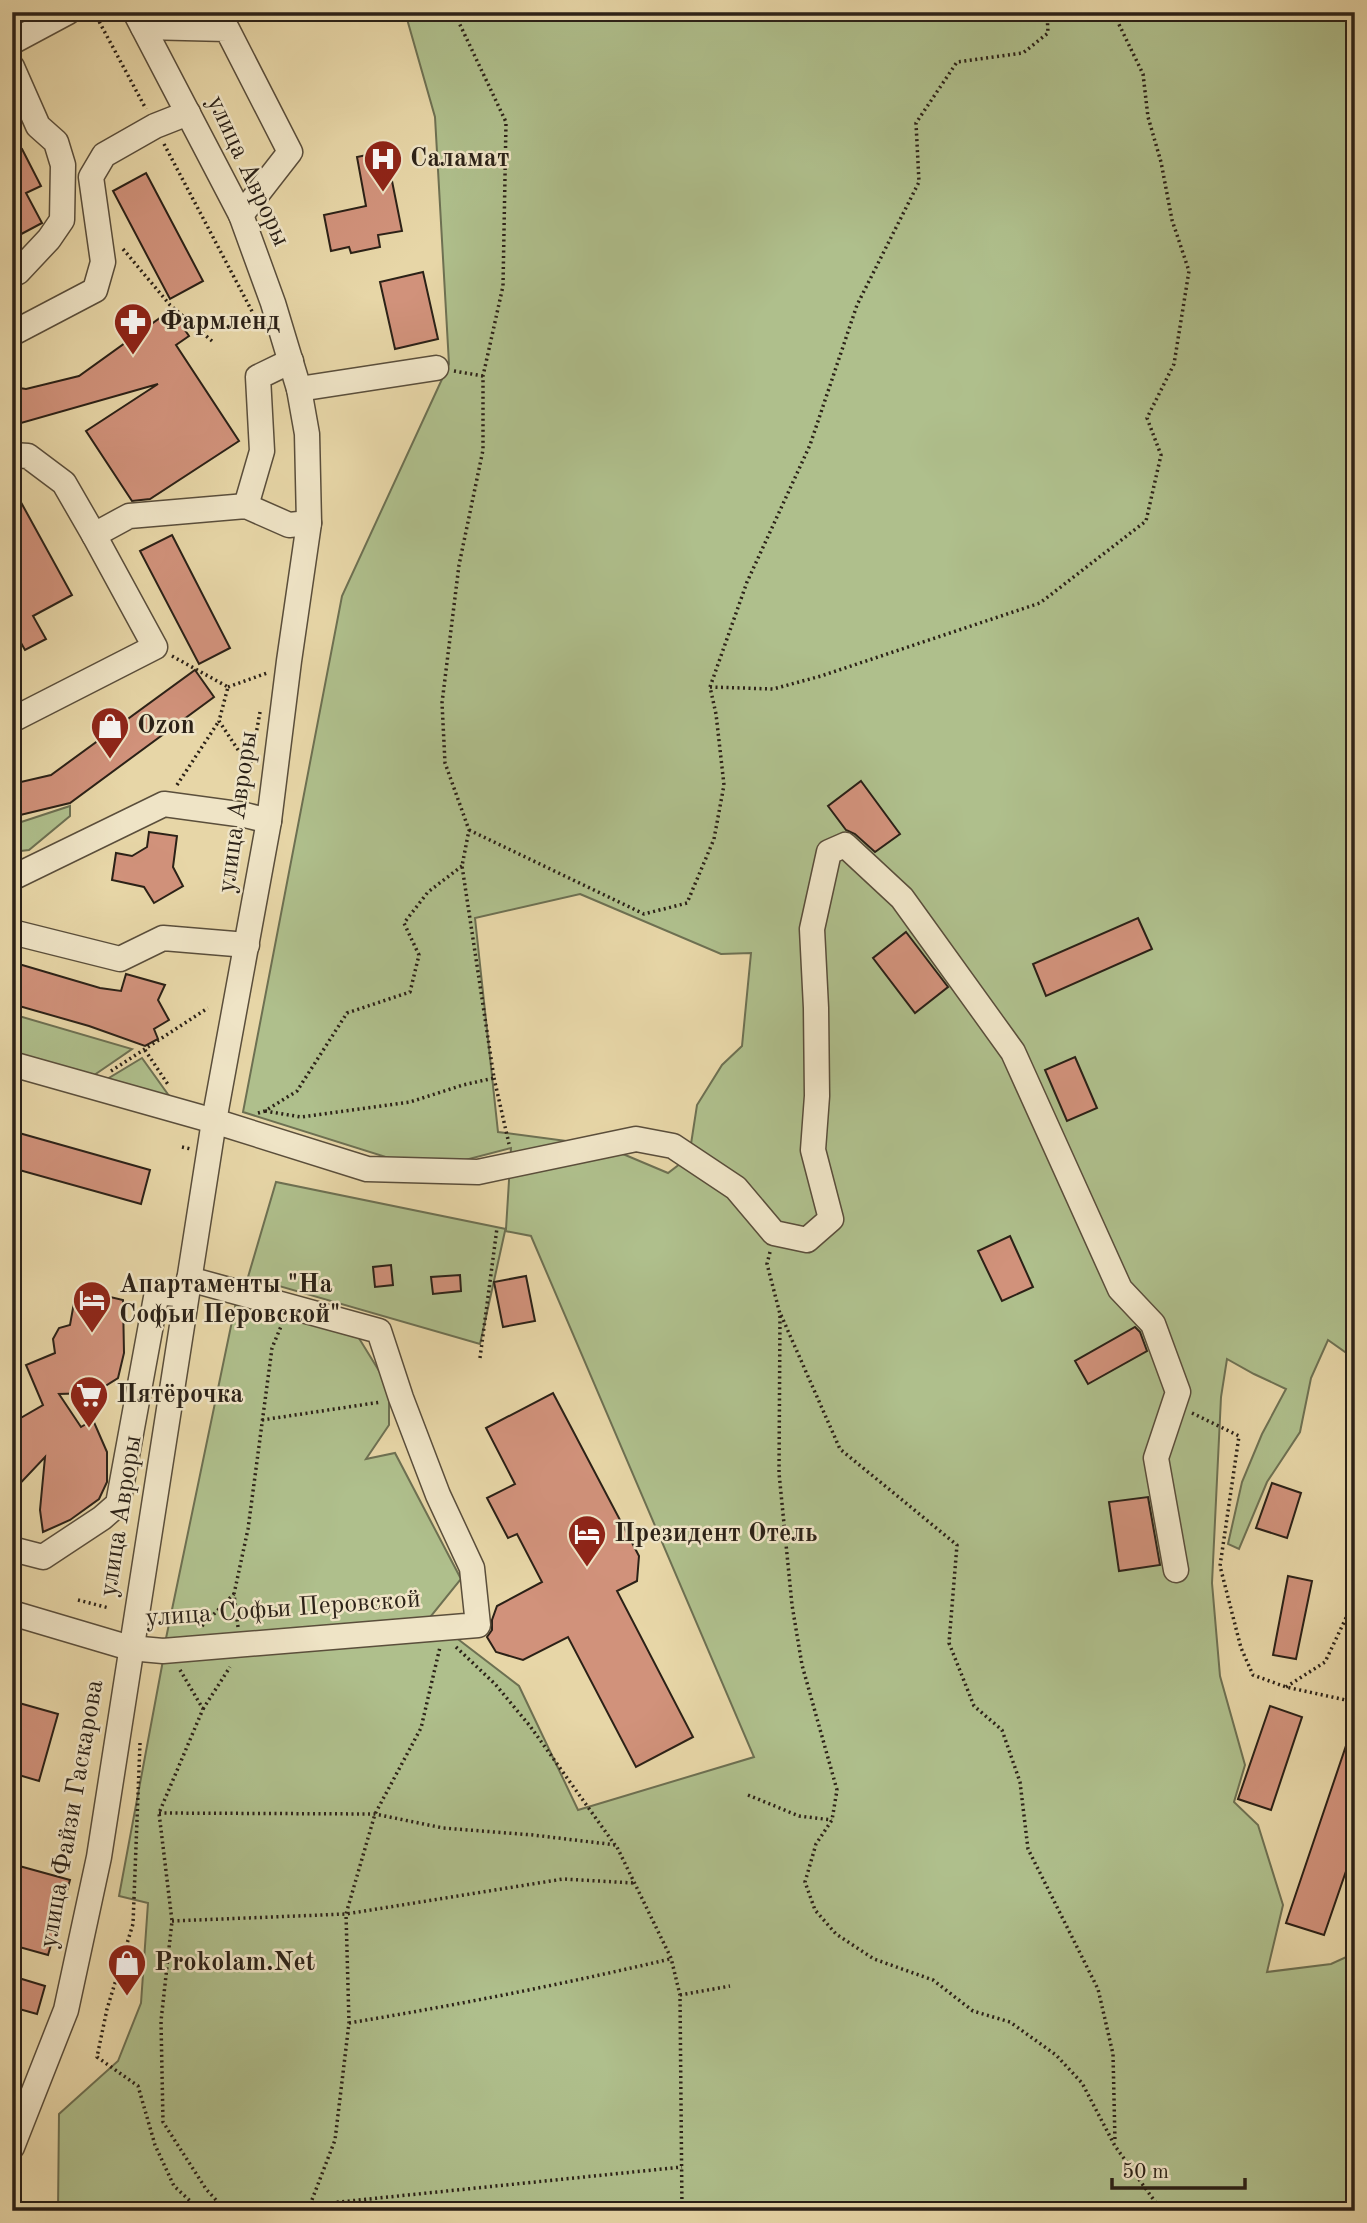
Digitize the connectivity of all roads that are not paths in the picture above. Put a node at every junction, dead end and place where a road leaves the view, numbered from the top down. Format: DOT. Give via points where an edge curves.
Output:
graph roads {
  1 [pos="68,12"];
  2 [pos="139,20"];
  3 [pos="12,42"];
  4 [pos="12,67"];
  5 [pos="188,113"];
  6 [pos="241,215"];
  7 [pos="12,275"];
  8 [pos="12,332"];
  9 [pos="291,361"];
  10 [pos="436,368"];
  11 [pos="299,389"];
  12 [pos="12,455"];
  13 [pos="246,506"];
  14 [pos="309,523"];
  15 [pos="94,535"];
  16 [pos="12,720"];
  17 [pos="269,821"];
  18 [pos="12,878"];
  19 [pos="12,932"];
  20 [pos="247,946"];
  21 [pos="12,1065"];
  22 [pos="214,1121"];
  23 [pos="187,1287"];
  24 [pos="12,1549"];
  25 [pos="1176,1570"];
  26 [pos="12,1613"];
  27 [pos="130,1648"];
  28 [pos="12,2147"];
  1 -- 3 [label="street"];
  2 -- 5 [label="street, улица Авроры"];
  2 -- 6 [label="street" via="227,29 290,152"];
  4 -- 7 [label="street" via="38,126 56,142 63,165 62,220"];
  5 -- 6 [label="street, улица Авроры"];
  5 -- 8 [label="street" via="104,155 91,177 103,262 95,290"];
  6 -- 9 [label="street, улица Авроры"];
  9 -- 11 [label="street, улица Авроры"];
  9 -- 13 [label="street" via="258,377 262,451"];
  10 -- 11 [label="street"];
  11 -- 14 [label="street, улица Авроры" via="307,434"];
  12 -- 15 [label="street" via="28,457 64,483"];
  13 -- 14 [label="street" via="289,525"];
  13 -- 15 [label="street" via="129,516"];
  14 -- 17 [label="street, улица Авроры"];
  15 -- 16 [label="street" via="155,647"];
  17 -- 18 [label="street" via="164,804"];
  17 -- 20 [label="street, улица Авроры"];
  19 -- 20 [label="street" via="120,959 163,938"];
  20 -- 22 [label="street, улица Авроры"];
  21 -- 22 [label="street"];
  22 -- 23 [label="street, улица Авроры"];
  22 -- 25 [label="street" via="367,1169 478,1172 636,1139 673,1146 736,1188 774,1233 807,1240 831,1219 813,1150 817,1096 812,929 828,852 845,845 902,898 1013,1052 1120,1289 1153,1324 1178,1392 1156,1458"];
  23 -- 24 [label="street" via="157,1292 118,1504 43,1558"];
  23 -- 27 [label="street, улица Авроры"];
  23 -- 27 [label="street, улица Софьи Перовской" via="289,1306 379,1331 438,1495 472,1568 478,1625 163,1651"];
  26 -- 27 [label="street, улица Софьи Перовской"];
  27 -- 28 [label="street, улица Файзи Гаскарова" via="99,1857 66,2010"];
}
